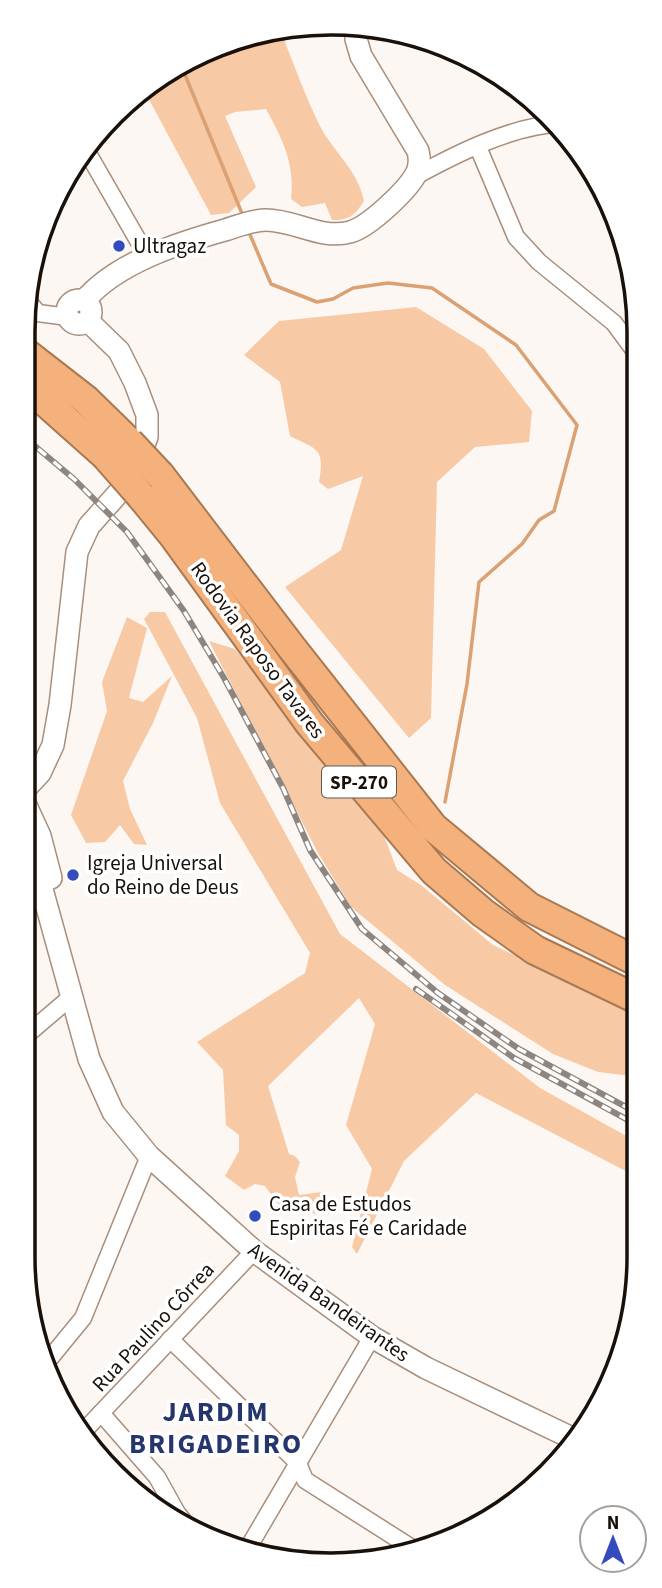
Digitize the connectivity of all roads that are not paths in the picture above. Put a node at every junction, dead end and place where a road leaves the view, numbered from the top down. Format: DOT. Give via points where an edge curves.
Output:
graph roads {
  1 [pos="357,39"];
  2 [pos="543,125"];
  3 [pos="478,147"];
  4 [pos="418,152"];
  5 [pos="455,154"];
  6 [pos="91,158"];
  7 [pos="414,177"];
  8 [pos="148,256"];
  9 [pos="36,311"];
  10 [pos="80,313"];
  11 [pos="627,341"];
  12 [pos="35,360"];
  13 [pos="35,391"];
  14 [pos="117,448"];
  15 [pos="35,778"];
  16 [pos="35,825"];
  17 [pos="35,869"];
  18 [pos="627,956"];
  19 [pos="627,994"];
  20 [pos="71,997"];
  21 [pos="35,1028"];
  22 [pos="149,1156"];
  23 [pos="254,1251"];
  24 [pos="372,1336"];
  25 [pos="170,1339"];
  26 [pos="52,1355"];
  27 [pos="101,1413"];
  28 [pos="89,1426"];
  29 [pos="567,1436"];
  30 [pos="298,1463"];
  31 [pos="174,1507"];
  32 [pos="251,1542"];
  33 [pos="405,1544"];
  1 -- 4 [label="main road"];
  2 -- 3 [label="street"];
  3 -- 5 [label="street"];
  3 -- 11 [label="street" via="516,237 538,262 614,323"];
  4 -- 5 [label="street"];
  4 -- 7 [label="main road"];
  5 -- 7 [label="street"];
  6 -- 8 [label="street"];
  7 -- 8 [label="main road" via="373,218 348,233 257,221"];
  8 -- 10 [label="main road" via="94,289"];
  9 -- 10 [label="street"];
  10 -- 15 [label="main road" via="119,351 147,415 147,437 130,480 89,526 77,552 52,745"];
  12 -- 14 [label="highway, Rodovia Raposo Tavares / SP-270" via="86,400"];
  13 -- 14 [label="highway, Rodovia Raposo Tavares / SP-270"];
  14 -- 18 [label="highway, Rodovia Raposo Tavares / SP-270, bridge" via="160,475 433,827 529,907"];
  14 -- 19 [label="highway, Rodovia Raposo Tavares / SP-270, bridge" via="141,496 310,724 434,871 535,950"];
  16 -- 20 [label="main road, Avenida Bandeirantes" via="61,918"];
  17 -- 20 [label="main road, Avenida Bandeirantes"];
  20 -- 21 [label="street"];
  20 -- 22 [label="main road, Avenida Bandeirantes" via="89,1059 113,1112"];
  22 -- 23 [label="main road, Avenida Bandeirantes"];
  22 -- 26 [label="street" via="83,1318"];
  23 -- 24 [label="main road, Avenida Bandeirantes"];
  23 -- 25 [label="street, Rua Paulino Côrrea"];
  24 -- 29 [label="main road, Avenida Bandeirantes" via="426,1368"];
  24 -- 30 [label="street"];
  25 -- 27 [label="street, Rua Paulino Côrrea"];
  25 -- 30 [label="street"];
  27 -- 28 [label="street, Rua Paulino Côrrea"];
  27 -- 31 [label="street" via="157,1477"];
  30 -- 32 [label="street"];
  30 -- 33 [label="street" via="305,1480"];
}
